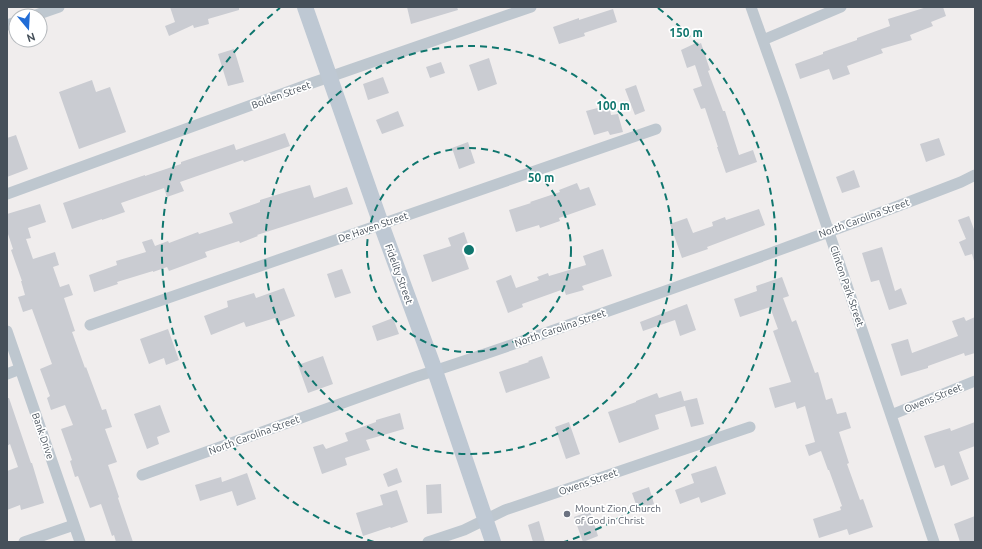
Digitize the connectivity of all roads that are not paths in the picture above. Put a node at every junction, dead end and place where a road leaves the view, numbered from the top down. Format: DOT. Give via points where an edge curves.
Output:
graph roads {
  1 [pos="59,7"];
  2 [pos="305,7"];
  3 [pos="531,7"];
  4 [pos="751,7"];
  5 [pos="841,7"];
  6 [pos="48,11"];
  7 [pos="763,40"];
  8 [pos="330,77"];
  9 [pos="656,129"];
  10 [pos="975,175"];
  11 [pos="7,194"];
  12 [pos="381,224"];
  13 [pos="828,232"];
  14 [pos="90,325"];
  15 [pos="7,331"];
  16 [pos="20,369"];
  17 [pos="435,371"];
  18 [pos="7,374"];
  19 [pos="975,381"];
  20 [pos="890,415"];
  21 [pos="750,427"];
  22 [pos="142,475"];
  23 [pos="485,520"];
  24 [pos="74,525"];
  25 [pos="24,542"];
  26 [pos="80,542"];
  27 [pos="428,542"];
  28 [pos="492,542"];
  29 [pos="934,542"];
  1 -- 6 [label="street"];
  2 -- 8 [label="main road, Fidelity Street"];
  3 -- 8 [label="street, Bolden Street"];
  4 -- 7 [label="street, Clinton Park Street"];
  5 -- 7 [label="street"];
  7 -- 13 [label="street, Clinton Park Street"];
  8 -- 11 [label="street, Bolden Street"];
  8 -- 12 [label="main road, Fidelity Street"];
  9 -- 12 [label="street, De Haven Street"];
  10 -- 13 [label="street, North Carolina Street"];
  12 -- 14 [label="street, De Haven Street"];
  12 -- 17 [label="main road, Fidelity Street"];
  13 -- 17 [label="street, North Carolina Street"];
  13 -- 20 [label="street, Clinton Park Street"];
  15 -- 16 [label="street, Bank Drive"];
  16 -- 18 [label="street"];
  16 -- 24 [label="street, Bank Drive"];
  17 -- 22 [label="street, North Carolina Street"];
  17 -- 23 [label="main road, Fidelity Street"];
  19 -- 20 [label="street, Owens Street"];
  20 -- 29 [label="street, Clinton Park Street"];
  21 -- 23 [label="street, Owens Street" via="505,510"];
  23 -- 27 [label="street, Owens Street"];
  23 -- 28 [label="main road, Fidelity Street"];
  24 -- 25 [label="street"];
  24 -- 26 [label="street, Bank Drive"];
}
